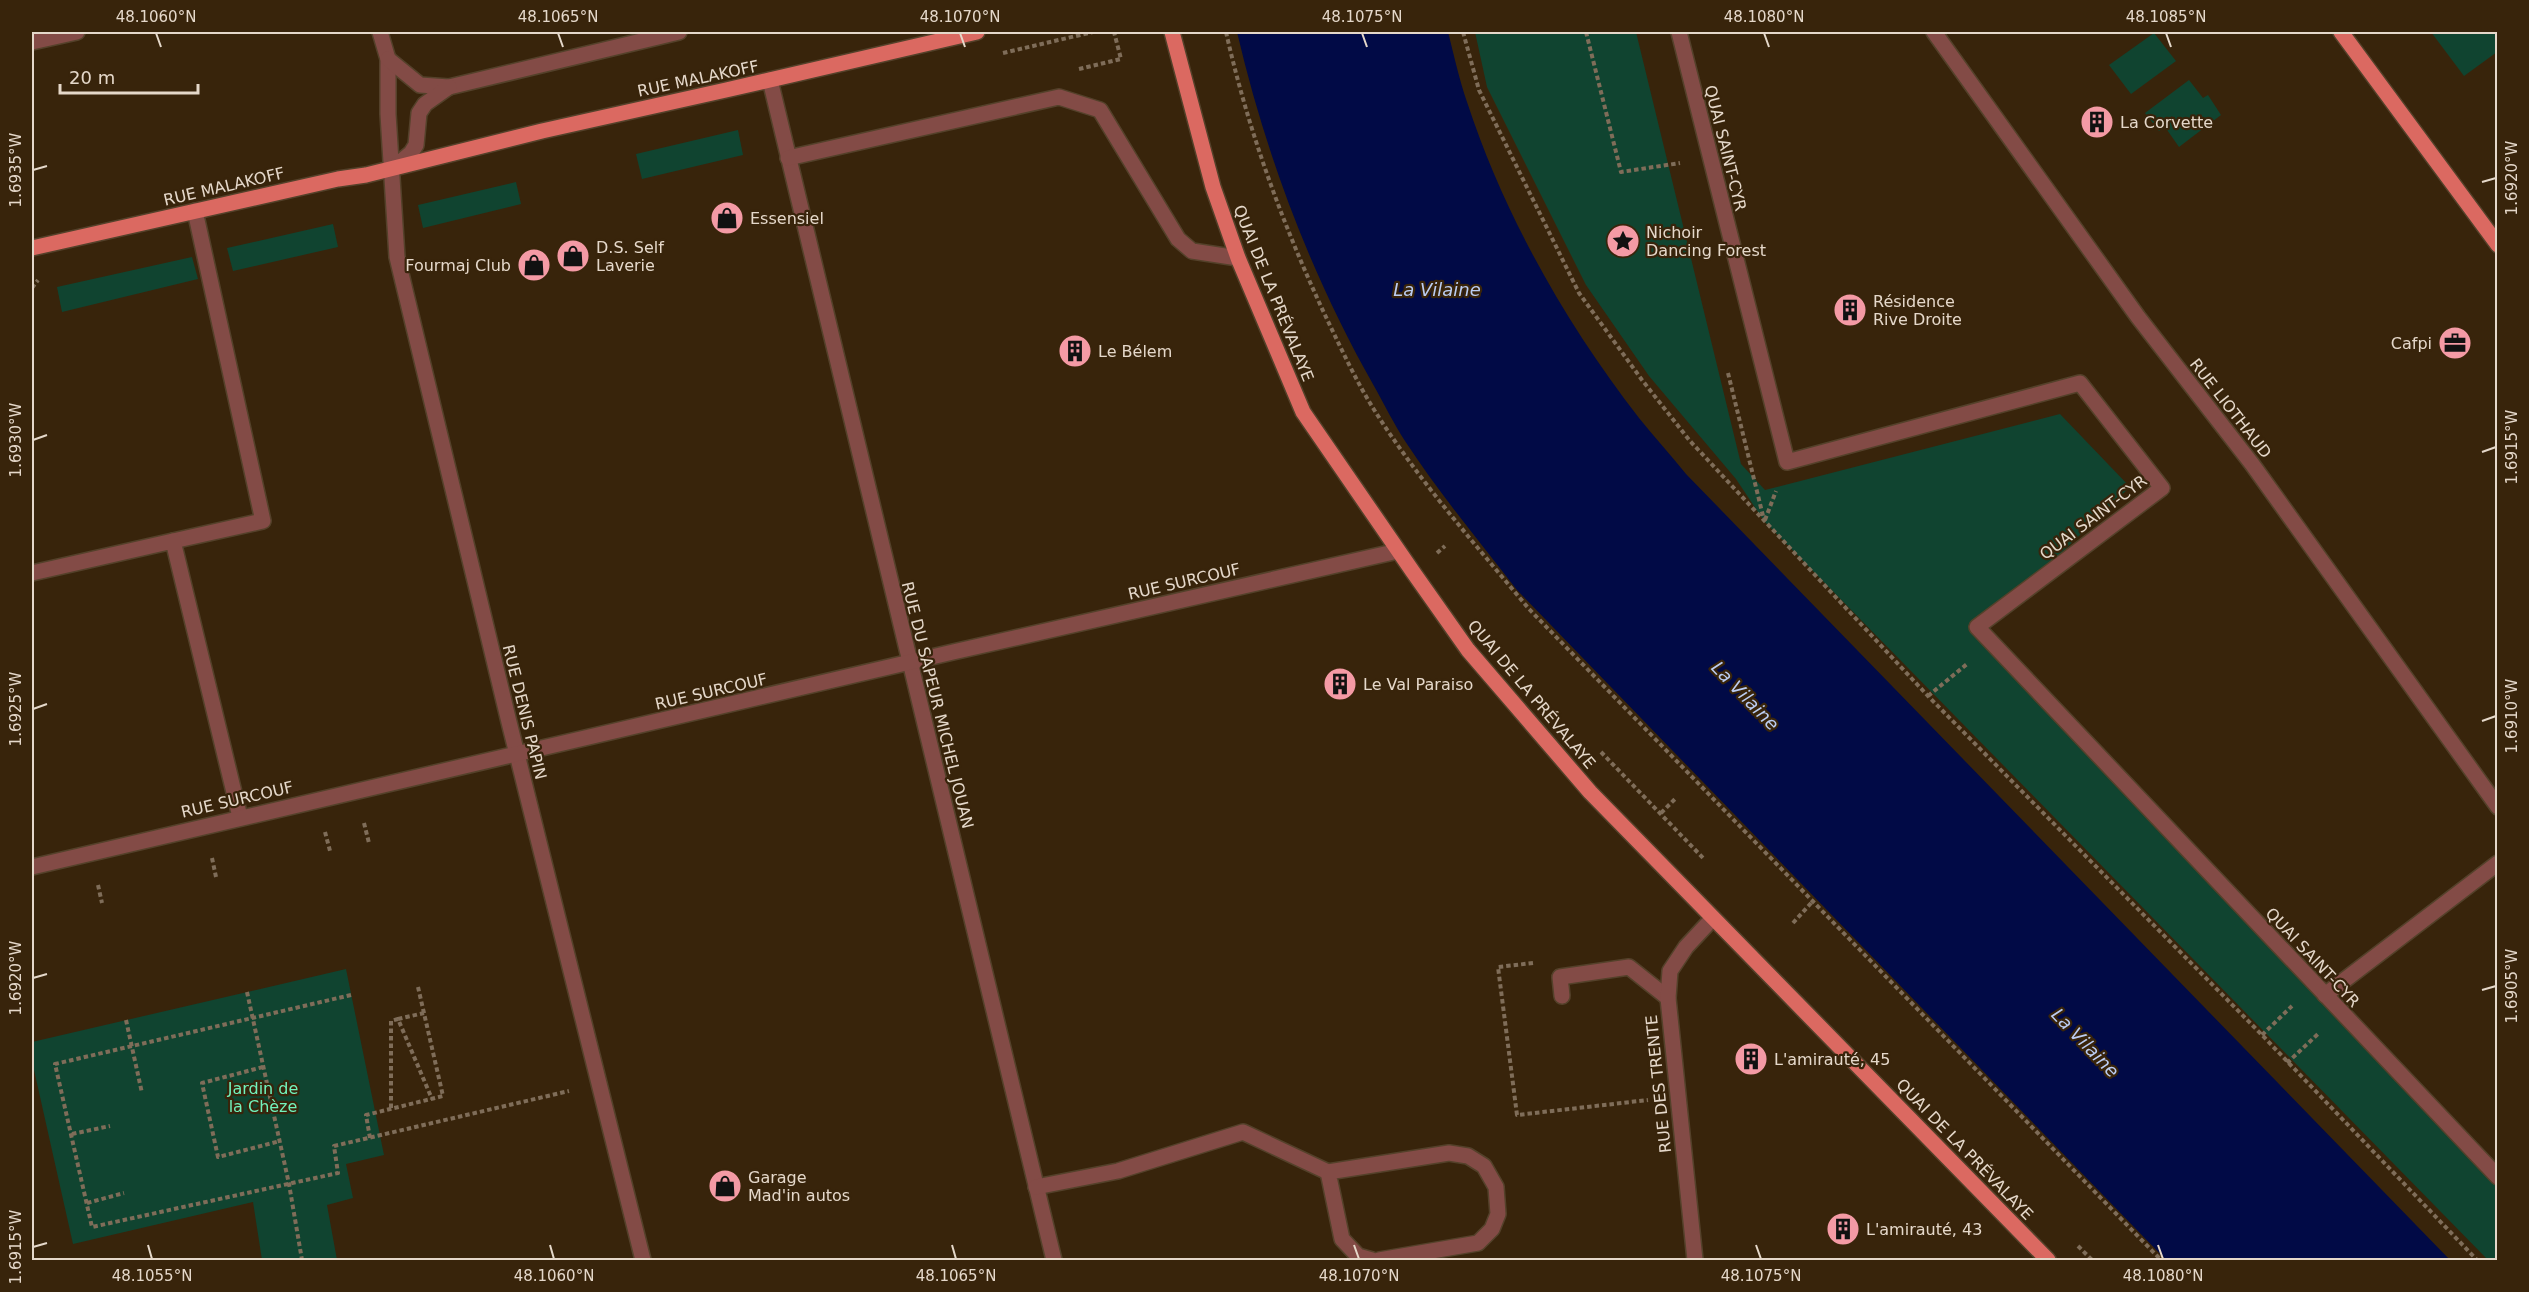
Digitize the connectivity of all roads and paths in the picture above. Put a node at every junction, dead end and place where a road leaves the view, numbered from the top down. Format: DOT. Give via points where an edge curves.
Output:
graph roads {
  1 [pos="77,32"];
  2 [pos="380,32"];
  3 [pos="679,32"];
  4 [pos="977,32"];
  5 [pos="1093,32"];
  6 [pos="1114,32"];
  7 [pos="1172,32"];
  8 [pos="1226,32"];
  9 [pos="1463,32"];
  10 [pos="1586,32"];
  11 [pos="1679,32"];
  12 [pos="1934,32"];
  13 [pos="2341,32"];
  14 [pos="32,42"];
  15 [pos="994,55"];
  16 [pos="388,59"];
  17 [pos="1076,70"];
  18 [pos="770,80"];
  19 [pos="449,87"];
  20 [pos="788,158"];
  21 [pos="1710,159"];
  22 [pos="393,168"];
  23 [pos="195,211"];
  24 [pos="2498,245"];
  25 [pos="32,248"];
  26 [pos="1238,258"];
  27 [pos="173,541"];
  28 [pos="1398,551"];
  29 [pos="32,573"];
  30 [pos="1993,642"];
  31 [pos="909,662"];
  32 [pos="1928,696"];
  33 [pos="1595,746"];
  34 [pos="516,753"];
  35 [pos="2498,807"];
  36 [pos="240,817"];
  37 [pos="1707,861"];
  38 [pos="2498,863"];
  39 [pos="32,867"];
  40 [pos="1812,902"];
  41 [pos="1713,918"];
  42 [pos="1793,923"];
  43 [pos="1538,962"];
  44 [pos="418,987"];
  45 [pos="2320,989"];
  46 [pos="247,992"];
  47 [pos="351,995"];
  48 [pos="1562,996"];
  49 [pos="1668,998"];
  50 [pos="2340,1012"];
  51 [pos="424,1013"];
  52 [pos="252,1018"];
  53 [pos="398,1019"];
  54 [pos="126,1020"];
  55 [pos="2262,1035"];
  56 [pos="133,1046"];
  57 [pos="2287,1063"];
  58 [pos="263,1067"];
  59 [pos="599,1084"];
  60 [pos="142,1093"];
  61 [pos="1677,1094"];
  62 [pos="432,1099"];
  63 [pos="391,1108"];
  64 [pos="110,1126"];
  65 [pos="72,1134"];
  66 [pos="370,1138"];
  67 [pos="280,1141"];
  68 [pos="1328,1172"];
  69 [pos="2498,1177"];
  70 [pos="289,1184"];
  71 [pos="1036,1187"];
  72 [pos="124,1193"];
  73 [pos="87,1203"];
  74 [pos="2076,1244"];
  75 [pos="302,1260"];
  76 [pos="642,1260"];
  77 [pos="1054,1260"];
  78 [pos="1372,1260"];
  79 [pos="1378,1260"];
  80 [pos="1695,1260"];
  81 [pos="2048,1260"];
  82 [pos="2092,1260"];
  83 [pos="2161,1260"];
  84 [pos="2477,1260"];
  1 -- 14 [label="street"];
  2 -- 16 [label="street, RUE DENIS PAPIN"];
  3 -- 19 [label="street"];
  4 -- 18 [label="main road"];
  5 -- 15 [label="path"];
  6 -- 17 [label="path" via="1121,59"];
  7 -- 26 [label="main road, QUAI DE LA PRÉVALAYE" via="1213,187"];
  8 -- 40 [label="path" via="1250,127 1286,227 1352,369 1408,460 1529,609"];
  9 -- 32 [label="path" via="1479,90 1580,293 1690,441"];
  10 -- 21 [label="path" via="1620,172"];
  11 -- 21 [label="street, QUAI SAINT-CYR"];
  12 -- 35 [label="street, RUE LIOTHAUD"];
  13 -- 24 [label="main road"];
  16 -- 19 [label="street" via="420,86"];
  16 -- 22 [label="street, RUE DENIS PAPIN"];
  18 -- 20 [label="street, RUE MALAKOFF"];
  18 -- 22 [label="main road, RUE MALAKOFF" via="542,130"];
  19 -- 22 [label="street" via="424,105 419,113 416,145"];
  20 -- 26 [label="street" via="1059,97 1100,110 1178,239 1192,252"];
  20 -- 31 [label="street, RUE DU SAPEUR MICHEL JOUAN"];
  21 -- 30 [label="street, QUAI SAINT-CYR" via="1787,462 2080,383 2162,488 1977,627"];
  22 -- 23 [label="main road, RUE MALAKOFF"];
  22 -- 34 [label="street, RUE DENIS PAPIN" via="397,257"];
  23 -- 25 [label="main road, RUE MALAKOFF"];
  23 -- 27 [label="street" via="263,521"];
  26 -- 28 [label="main road, QUAI DE LA PRÉVALAYE" via="1303,412"];
  27 -- 29 [label="street"];
  27 -- 36 [label="street"];
  28 -- 31 [label="street, RUE SURCOUF"];
  28 -- 41 [label="main road, QUAI DE LA PRÉVALAYE" via="1468,650 1590,792"];
  30 -- 32 [label="path"];
  30 -- 45 [label="street, QUAI SAINT-CYR"];
  31 -- 34 [label="street, RUE SURCOUF"];
  31 -- 71 [label="street, RUE DU SAPEUR MICHEL JOUAN"];
  32 -- 55 [label="path"];
  33 -- 37 [label="path"];
  34 -- 36 [label="street, RUE SURCOUF"];
  34 -- 59 [label="street, RUE DENIS PAPIN"];
  36 -- 39 [label="street, RUE SURCOUF"];
  38 -- 45 [label="street"];
  40 -- 42 [label="path"];
  40 -- 83 [label="path"];
  41 -- 49 [label="street, RUE DES TRENTE" via="1670,971"];
  41 -- 81 [label="main road, QUAI DE LA PRÉVALAYE"];
  43 -- 61 [label="path" via="1498,967 1517,1115 1640,1102"];
  44 -- 51 [label="path"];
  45 -- 50 [label="street, QUAI SAINT-CYR"];
  45 -- 55 [label="path"];
  46 -- 52 [label="path"];
  47 -- 52 [label="path"];
  48 -- 49 [label="street" via="1560,977 1629,967"];
  49 -- 61 [label="street, RUE DES TRENTE"];
  50 -- 57 [label="path"];
  50 -- 69 [label="street, QUAI SAINT-CYR"];
  51 -- 53 [label="path"];
  51 -- 62 [label="path" via="443,1096"];
  52 -- 56 [label="path"];
  52 -- 58 [label="path"];
  53 -- 62 [label="path"];
  53 -- 63 [label="path" via="391,1021"];
  54 -- 56 [label="path"];
  55 -- 57 [label="path"];
  56 -- 60 [label="path"];
  56 -- 65 [label="path" via="55,1064"];
  57 -- 84 [label="path"];
  58 -- 67 [label="path"];
  58 -- 67 [label="path" via="202,1083 218,1157"];
  59 -- 66 [label="path"];
  59 -- 76 [label="street, RUE DENIS PAPIN"];
  61 -- 80 [label="street, RUE DES TRENTE"];
  62 -- 63 [label="path"];
  63 -- 66 [label="path" via="366,1115"];
  64 -- 65 [label="path"];
  65 -- 73 [label="path"];
  66 -- 70 [label="path" via="334,1146 338,1173"];
  67 -- 70 [label="path"];
  68 -- 71 [label="street" via="1243,1132 1118,1171"];
  68 -- 78 [label="street" via="1342,1239 1358,1256"];
  68 -- 79 [label="street" via="1449,1153 1468,1156 1484,1166 1496,1187 1498,1214 1492,1229 1478,1243"];
  70 -- 73 [label="path" via="92,1227"];
  70 -- 75 [label="path"];
  71 -- 77 [label="street, RUE DU SAPEUR MICHEL JOUAN"];
  72 -- 73 [label="path"];
  74 -- 82 [label="path"];
}
